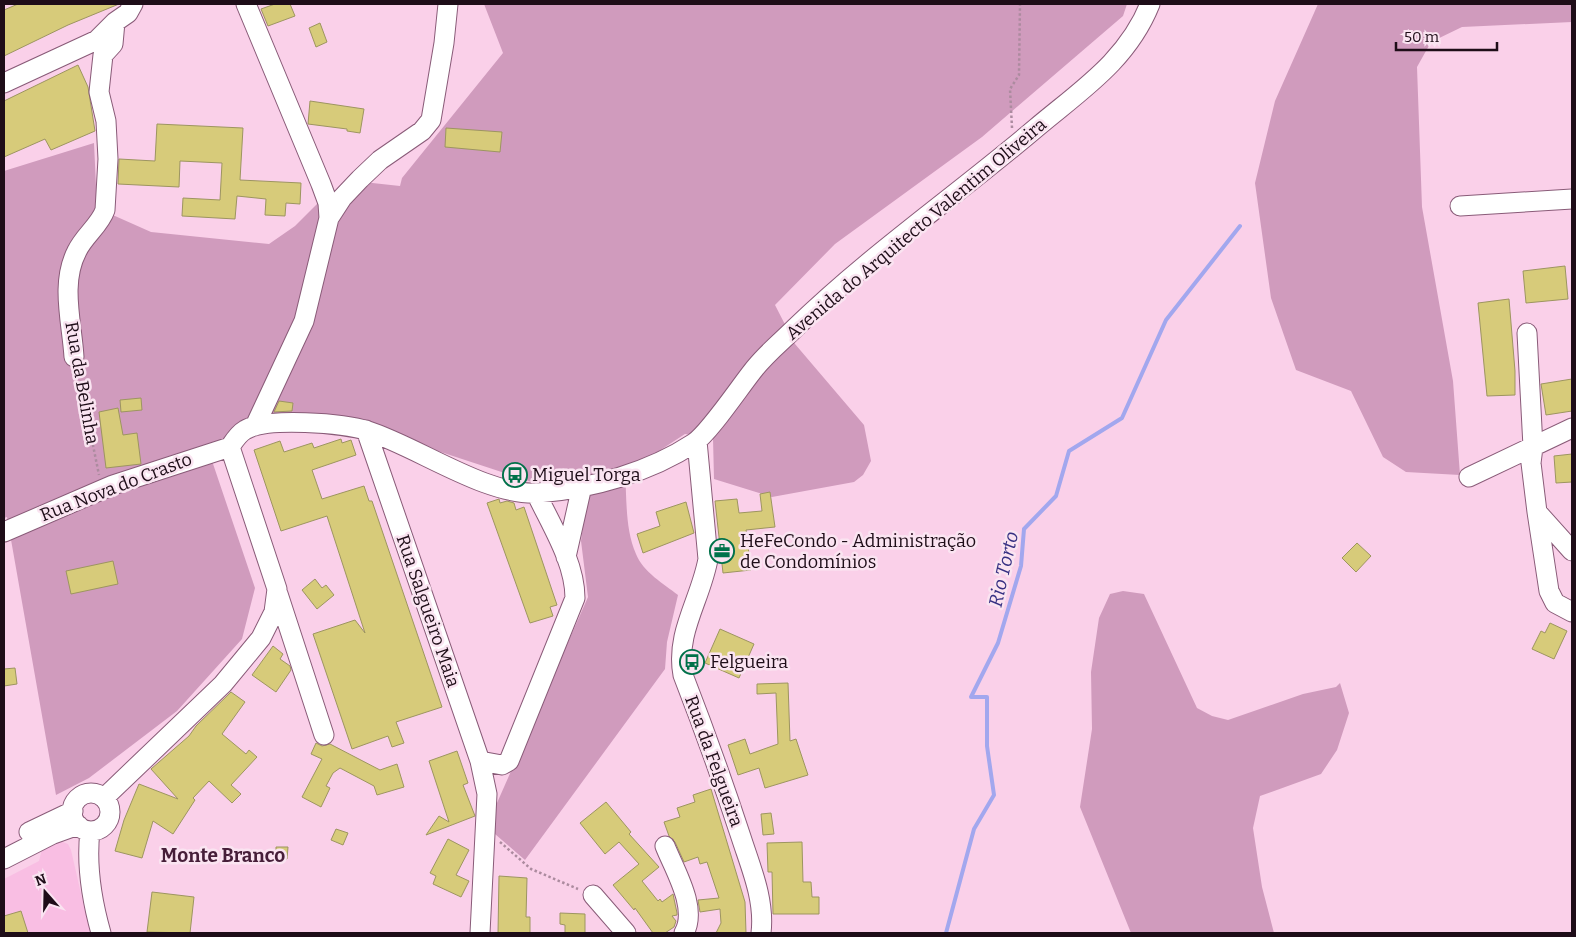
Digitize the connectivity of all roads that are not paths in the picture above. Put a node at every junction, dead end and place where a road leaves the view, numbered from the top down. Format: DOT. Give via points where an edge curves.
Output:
graph roads {
  1 [pos="133,4"];
  2 [pos="246,4"];
  3 [pos="448,4"];
  4 [pos="1150,4"];
  5 [pos="115,22"];
  6 [pos="4,83"];
  7 [pos="1572,199"];
  8 [pos="1460,206"];
  9 [pos="329,218"];
  10 [pos="1527,333"];
  11 [pos="74,357"];
  12 [pos="255,426"];
  13 [pos="1572,428"];
  14 [pos="366,430"];
  15 [pos="698,441"];
  16 [pos="230,447"];
  17 [pos="1533,447"];
  18 [pos="1469,477"];
  19 [pos="582,486"];
  20 [pos="536,493"];
  21 [pos="1537,512"];
  22 [pos="4,532"];
  23 [pos="1572,551"];
  24 [pos="566,557"];
  25 [pos="277,589"];
  26 [pos="1572,612"];
  27 [pos="324,735"];
  28 [pos="480,761"];
  29 [pos="508,761"];
  30 [pos="486,794"];
  31 [pos="104,798"];
  32 [pos="80,822"];
  33 [pos="4,845"];
  34 [pos="665,846"];
  35 [pos="4,859"];
  36 [pos="593,895"];
  37 [pos="101,933"];
  38 [pos="480,933"];
  39 [pos="626,933"];
  40 [pos="684,933"];
  41 [pos="761,933"];
  1 -- 5 [label="street" via="128,13"];
  2 -- 9 [label="street" via="321,184"];
  3 -- 9 [label="street" via="431,120 422,131 380,160 360,179"];
  4 -- 15 [label="street, Avenida do Arquitecto Valentim Oliveira" via="1131,41 1115,62 850,278 799,324 757,364"];
  5 -- 6 [label="street" via="97,40"];
  5 -- 11 [label="street, Rua da Belinha" via="113,44 103,55 98,92 106,121 105,210 76,251 68,277"];
  7 -- 8 [label="street"];
  9 -- 12 [label="street" via="304,321"];
  10 -- 17 [label="street"];
  12 -- 14 [label="street, Avenida do Arquitecto Valentim Oliveira" via="314,423"];
  12 -- 16 [label="street" via="245,430"];
  13 -- 17 [label="street"];
  14 -- 20 [label="street, Avenida do Arquitecto Valentim Oliveira" via="475,478 504,488"];
  14 -- 28 [label="street, Rua Salgueiro Maia"];
  15 -- 19 [label="street, Avenida do Arquitecto Valentim Oliveira" via="639,469"];
  15 -- 41 [label="street, Rua da Felgueira" via="708,560 705,578 684,634 680,659 757,886 763,918"];
  16 -- 22 [label="street, Rua Nova do Crasto" via="103,490"];
  16 -- 25 [label="street"];
  17 -- 18 [label="street"];
  17 -- 21 [label="street" via="1531,463"];
  19 -- 20 [label="street, Avenida do Arquitecto Valentim Oliveira"];
  19 -- 24 [label="street"];
  20 -- 24 [label="street"];
  21 -- 23 [label="street"];
  21 -- 26 [label="street" via="1548,591 1555,603"];
  24 -- 29 [label="street" via="575,598"];
  25 -- 27 [label="street"];
  25 -- 31 [label="street" via="274,612 261,638 223,684"];
  28 -- 29 [label="street" via="502,764"];
  28 -- 30 [label="street, Rua Salgueiro Maia"];
  29 -- 30 [label="street" via="506,771"];
  30 -- 38 [label="street, Rua Salgueiro Maia"];
  31 -- 32 [label="street" via="93,793 82,796 74,805"];
  31 -- 32 [label="street" via="110,808 109,820 101,828"];
  32 -- 33 [label="street"];
  32 -- 35 [label="street"];
  32 -- 37 [label="street" via="88,846 94,906"];
  34 -- 40 [label="street" via="687,902 689,924"];
  36 -- 39 [label="street"];
}
